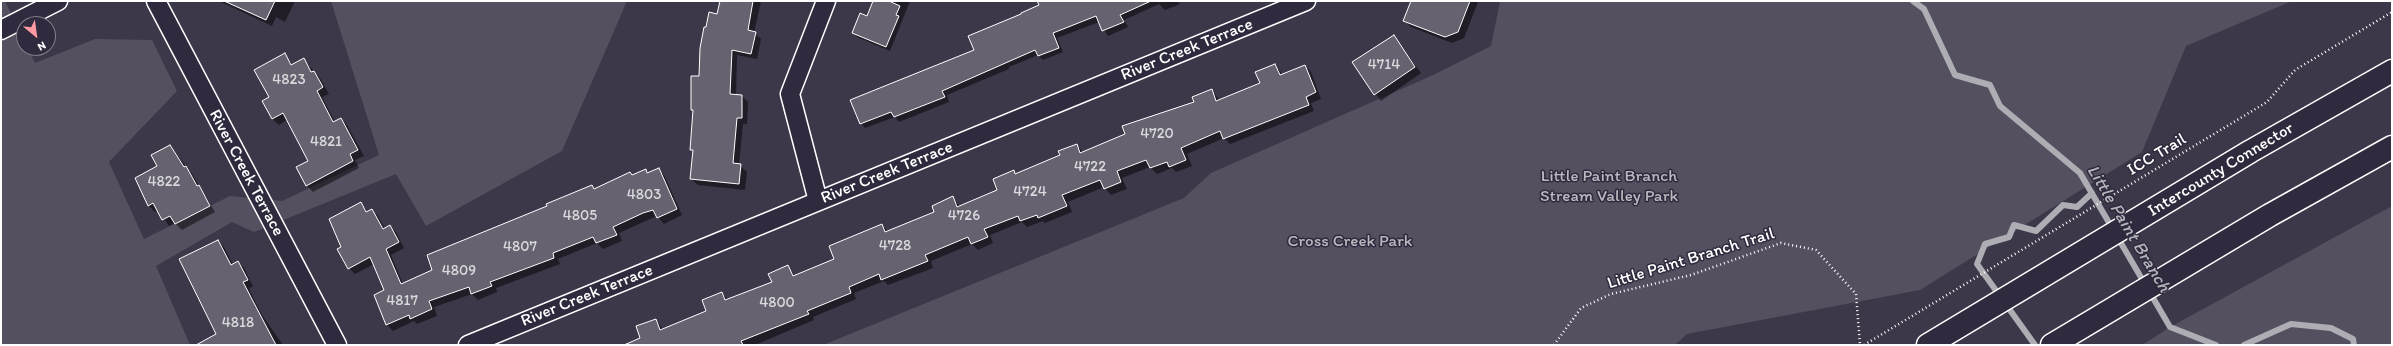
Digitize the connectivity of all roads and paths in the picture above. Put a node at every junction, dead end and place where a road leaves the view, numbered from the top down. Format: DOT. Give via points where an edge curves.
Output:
graph roads {
  1 [pos="58,1"];
  2 [pos="156,1"];
  3 [pos="826,1"];
  4 [pos="1306,1"];
  5 [pos="2392,12"];
  6 [pos="1,30"];
  7 [pos="2392,71"];
  8 [pos="2392,147"];
  9 [pos="818,201"];
  10 [pos="337,345"];
  11 [pos="468,345"];
  12 [pos="1554,345"];
  13 [pos="1860,345"];
  14 [pos="1864,345"];
  15 [pos="1928,345"];
  16 [pos="2052,345"];
  1 -- 6 [label="street"];
  2 -- 10 [label="street, River Creek Terrace"];
  3 -- 9 [label="street" via="790,94"];
  4 -- 9 [label="street, River Creek Terrace"];
  5 -- 14 [label="path, ICC Trail" via="2295,70 2267,102"];
  7 -- 15 [label="highway, Intercounty Connector" via="2251,151"];
  8 -- 16 [label="highway" via="2270,215"];
  9 -- 11 [label="street, River Creek Terrace"];
  12 -- 13 [label="path, Little Paint Branch Trail" via="1581,308 1605,297 1691,275 1781,243 1816,250 1856,294"];
}
